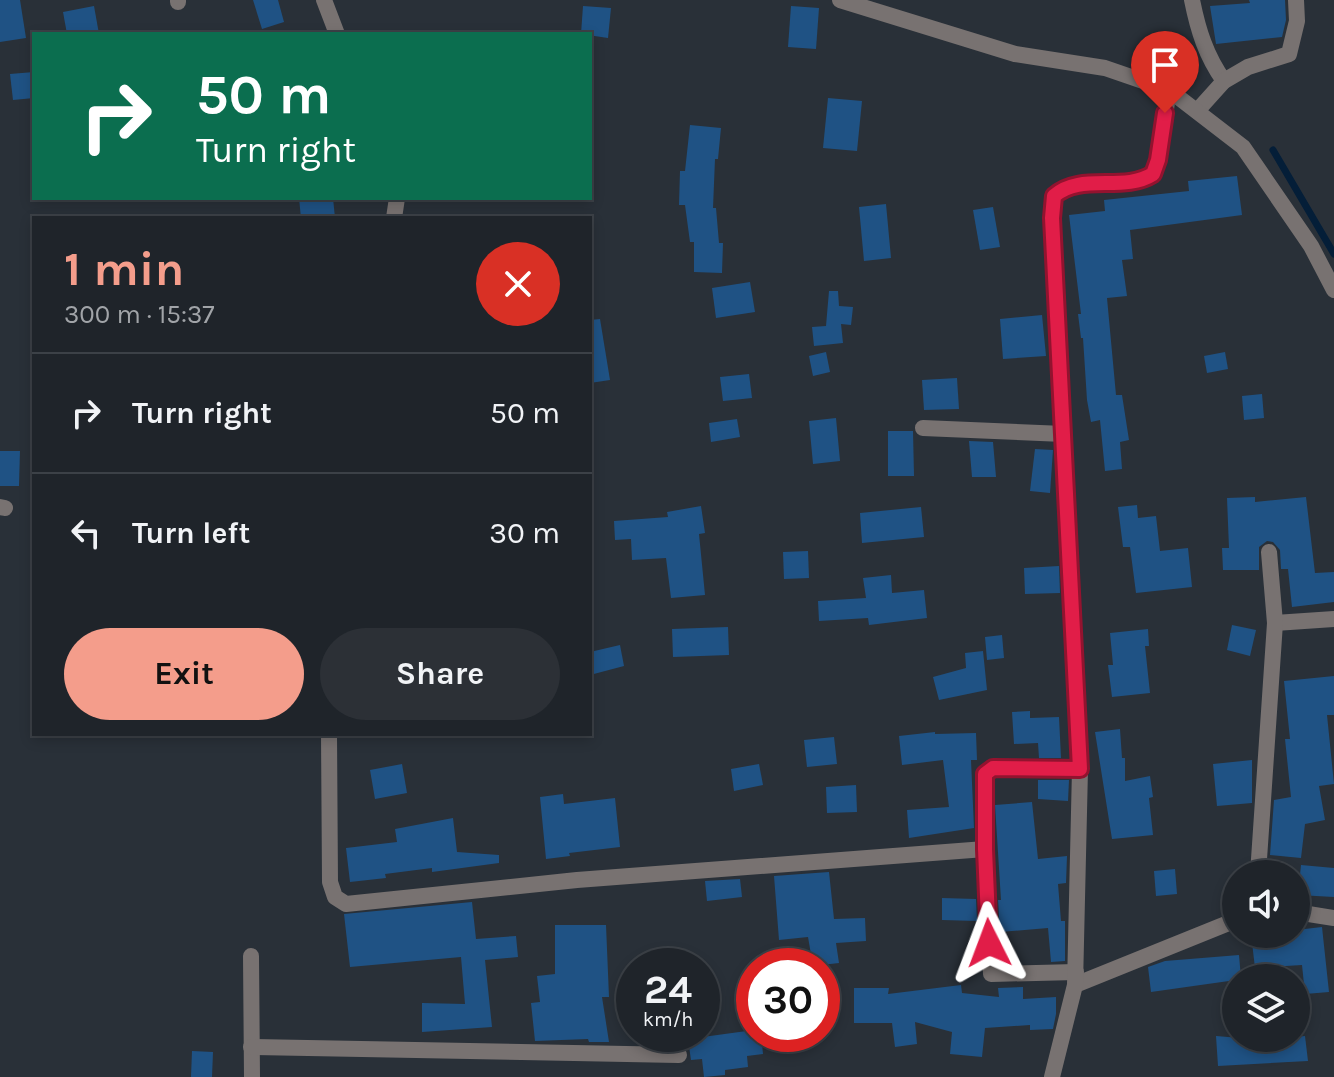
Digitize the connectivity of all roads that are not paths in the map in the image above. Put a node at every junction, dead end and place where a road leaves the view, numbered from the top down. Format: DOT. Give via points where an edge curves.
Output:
graph roads {
  1 [pos="324,0"];
  2 [pos="840,0"];
  3 [pos="1192,0"];
  4 [pos="1296,0"];
  5 [pos="864,4"];
  6 [pos="336,32"];
  7 [pos="1224,81"];
  8 [pos="1169,90"];
  9 [pos="1197,111"];
  10 [pos="1334,290"];
  11 [pos="923,428"];
  12 [pos="1064,434"];
  13 [pos="1269,552"];
  14 [pos="1334,619"];
  15 [pos="1275,623"];
  16 [pos="329,736"];
  17 [pos="1080,769"];
  18 [pos="985,849"];
  19 [pos="1259,860"];
  20 [pos="1310,914"];
  21 [pos="1334,918"];
  22 [pos="1222,925"];
  23 [pos="251,956"];
  24 [pos="1076,978"];
  25 [pos="251,1047"];
  26 [pos="679,1055"];
  27 [pos="252,1077"];
  28 [pos="1052,1077"];
  1 -- 6 [label="street"];
  2 -- 5 [label="street"];
  3 -- 7 [label="street" via="1210,62"];
  4 -- 7 [label="street" via="1289,54"];
  5 -- 8 [label="street" via="1015,54 1105,68"];
  7 -- 9 [label="street"];
  8 -- 9 [label="street"];
  8 -- 12 [label="street" via="1153,174 1131,182 1064,187 1054,196"];
  9 -- 10 [label="street" via="1243,147 1311,246"];
  11 -- 12 [label="street"];
  12 -- 17 [label="street"];
  13 -- 15 [label="street"];
  14 -- 15 [label="street"];
  15 -- 19 [label="street"];
  16 -- 18 [label="street" via="330,882 335,897 346,904 577,880"];
  17 -- 18 [label="street" via="988,770"];
  17 -- 24 [label="street"];
  18 -- 24 [label="street" via="991,974"];
  20 -- 21 [label="street"];
  22 -- 24 [label="street"];
  23 -- 25 [label="street"];
  24 -- 28 [label="street"];
  25 -- 26 [label="street"];
  25 -- 27 [label="street"];
}
